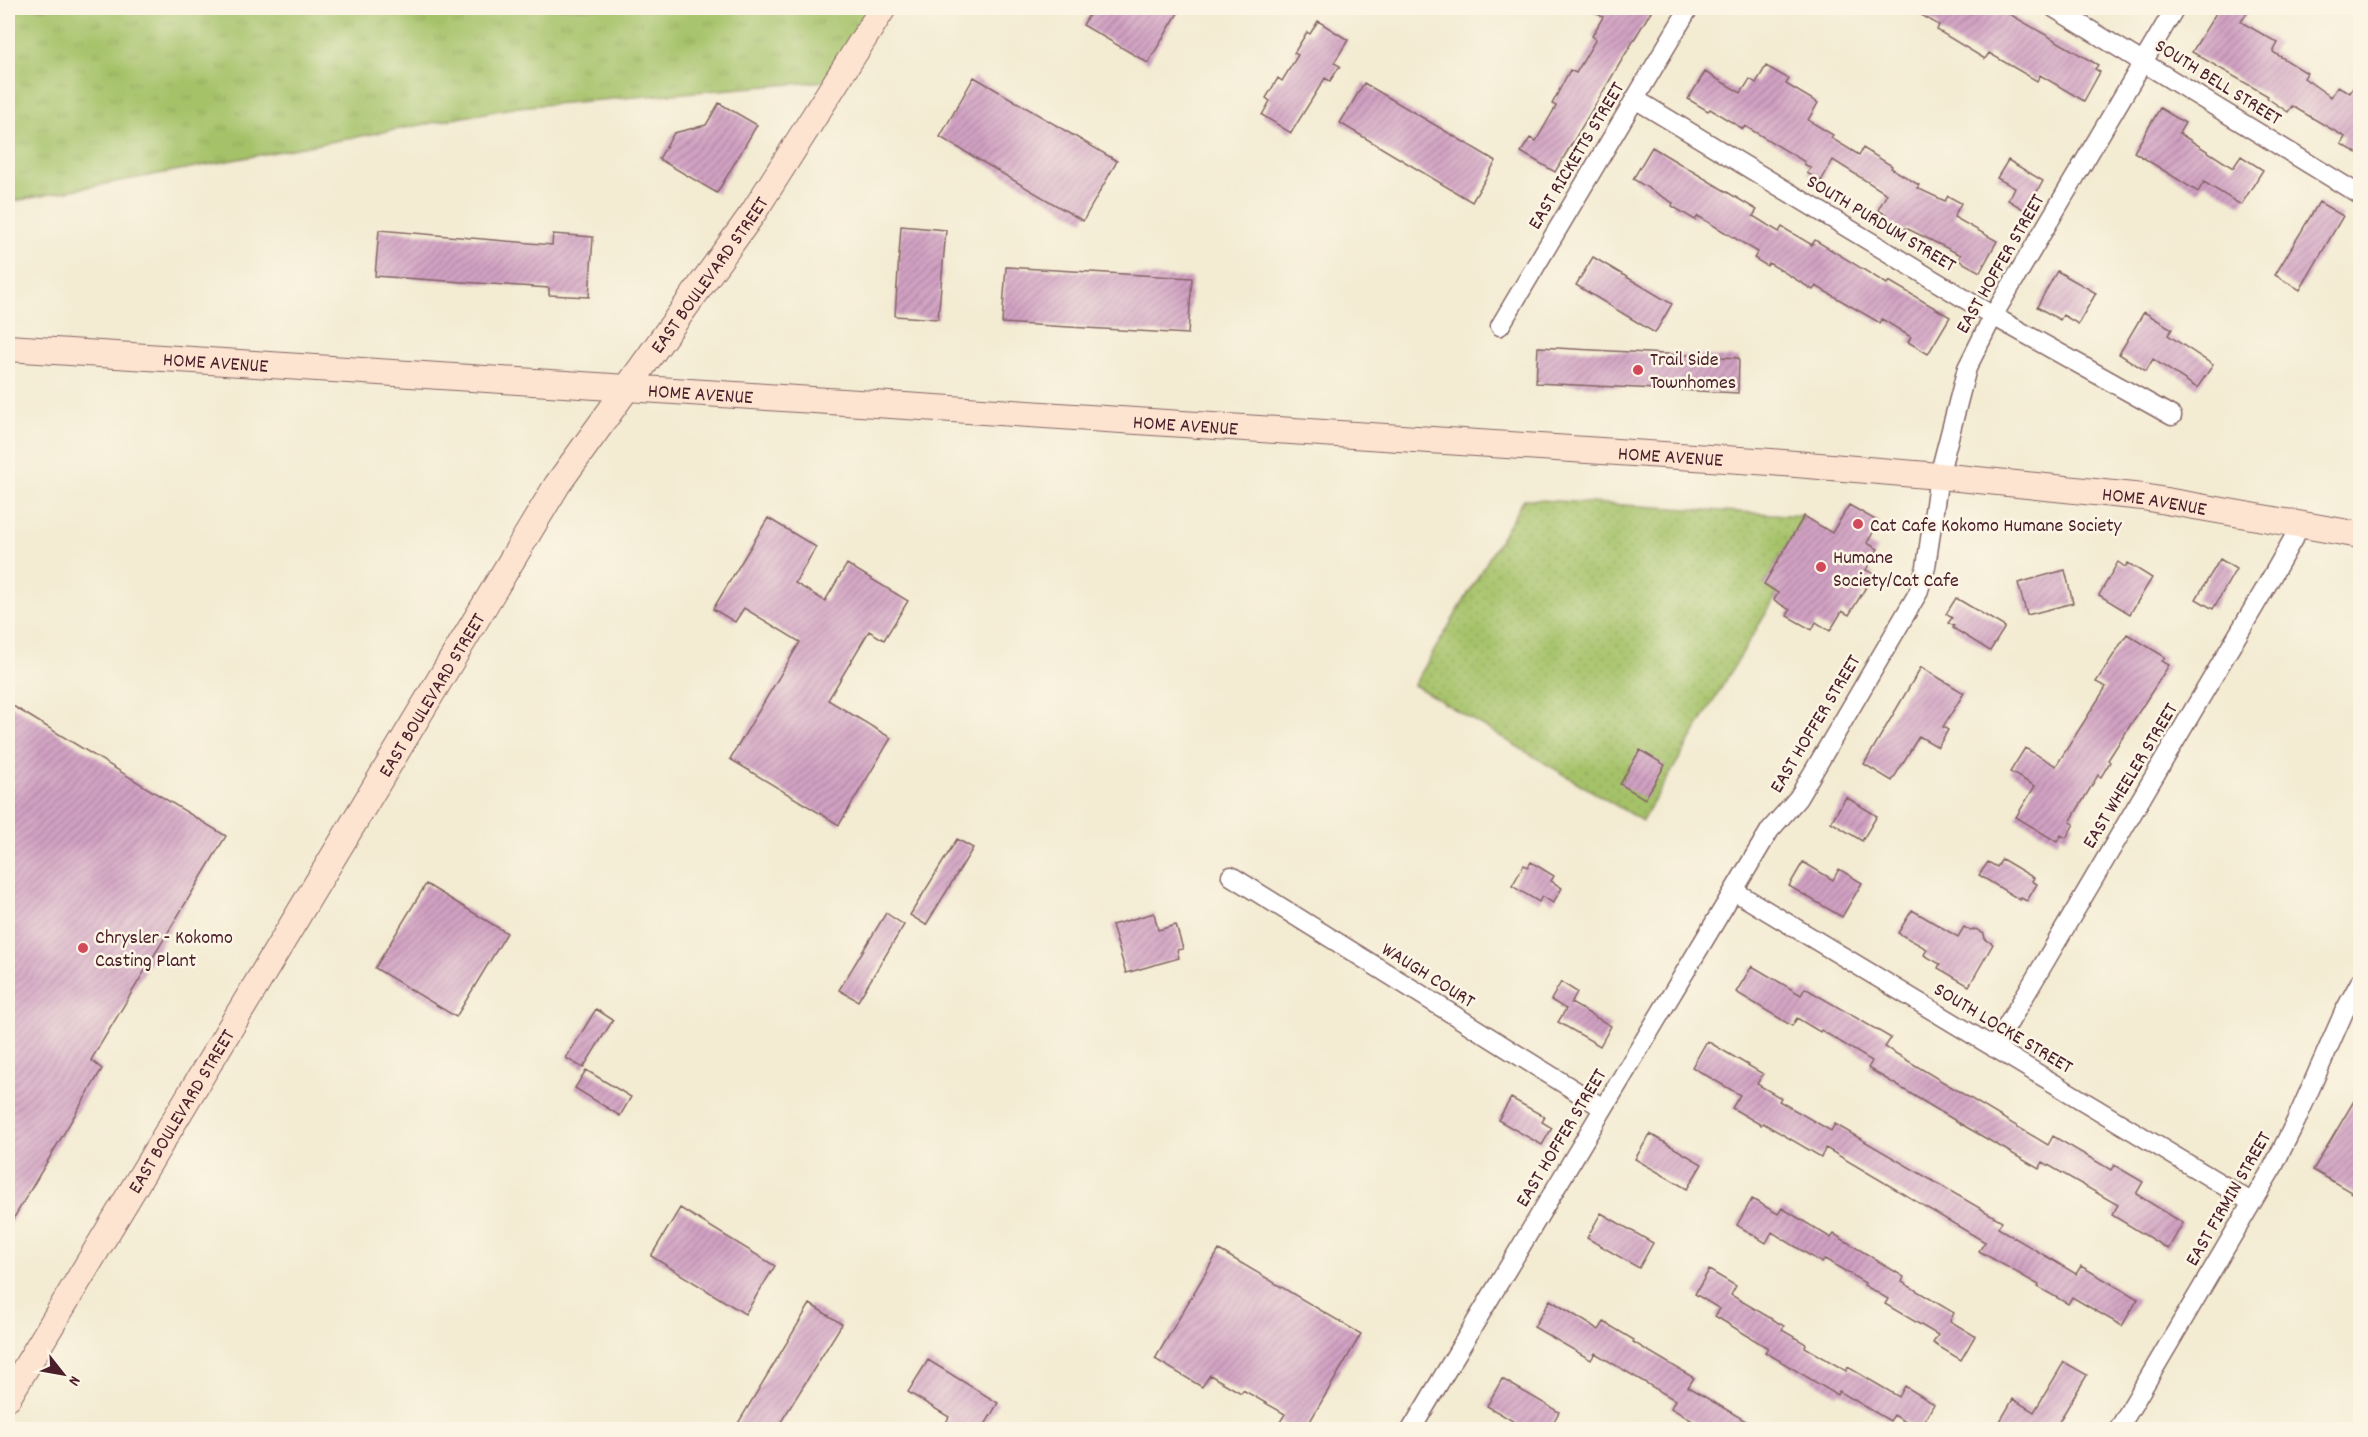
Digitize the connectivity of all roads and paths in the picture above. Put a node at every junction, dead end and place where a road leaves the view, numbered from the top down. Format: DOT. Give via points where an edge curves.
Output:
graph roads {
  1 [pos="883,8"];
  2 [pos="1689,8"];
  3 [pos="2054,8"];
  4 [pos="2175,8"];
  5 [pos="2144,61"];
  6 [pos="1635,99"];
  7 [pos="2361,195"];
  8 [pos="1993,316"];
  9 [pos="1500,326"];
  10 [pos="8,348"];
  11 [pos="627,389"];
  12 [pos="2172,416"];
  13 [pos="1939,476"];
  14 [pos="2301,525"];
  15 [pos="2361,535"];
  16 [pos="1231,876"];
  17 [pos="1734,891"];
  18 [pos="2361,982"];
  19 [pos="1994,1048"];
  20 [pos="1604,1108"];
  21 [pos="2251,1202"];
  22 [pos="8,1397"];
  23 [pos="1420,1427"];
  24 [pos="2118,1430"];
  1 -- 11 [label="main road, EAST BOULEVARD STREET" via="753,213"];
  2 -- 6 [label="street, EAST RICKETTS STREET"];
  3 -- 5 [label="street, SOUTH BELL STREET"];
  4 -- 5 [label="street, EAST HOFFER STREET"];
  5 -- 7 [label="street, SOUTH BELL STREET"];
  5 -- 8 [label="street, EAST HOFFER STREET"];
  6 -- 8 [label="street, SOUTH PURDUM STREET"];
  6 -- 9 [label="street, EAST RICKETTS STREET"];
  8 -- 12 [label="street, SOUTH PURDUM STREET"];
  8 -- 13 [label="street, EAST HOFFER STREET" via="1967,368"];
  10 -- 11 [label="main road, HOME AVENUE"];
  11 -- 13 [label="main road, HOME AVENUE"];
  11 -- 22 [label="main road, EAST BOULEVARD STREET" via="557,485"];
  13 -- 14 [label="main road, HOME AVENUE" via="2143,497"];
  13 -- 17 [label="street, EAST HOFFER STREET" via="1926,567 1918,593 1797,798 1770,830"];
  14 -- 15 [label="main road, HOME AVENUE"];
  14 -- 19 [label="street, EAST WHEELER STREET"];
  16 -- 20 [label="street, WAUGH COURT"];
  17 -- 19 [label="street, SOUTH LOCKE STREET"];
  17 -- 20 [label="street, EAST HOFFER STREET"];
  18 -- 21 [label="street, EAST FIRMIN STREET" via="2291,1131"];
  19 -- 21 [label="street, SOUTH LOCKE STREET"];
  20 -- 23 [label="street, EAST HOFFER STREET"];
  21 -- 24 [label="street, EAST FIRMIN STREET"];
}
